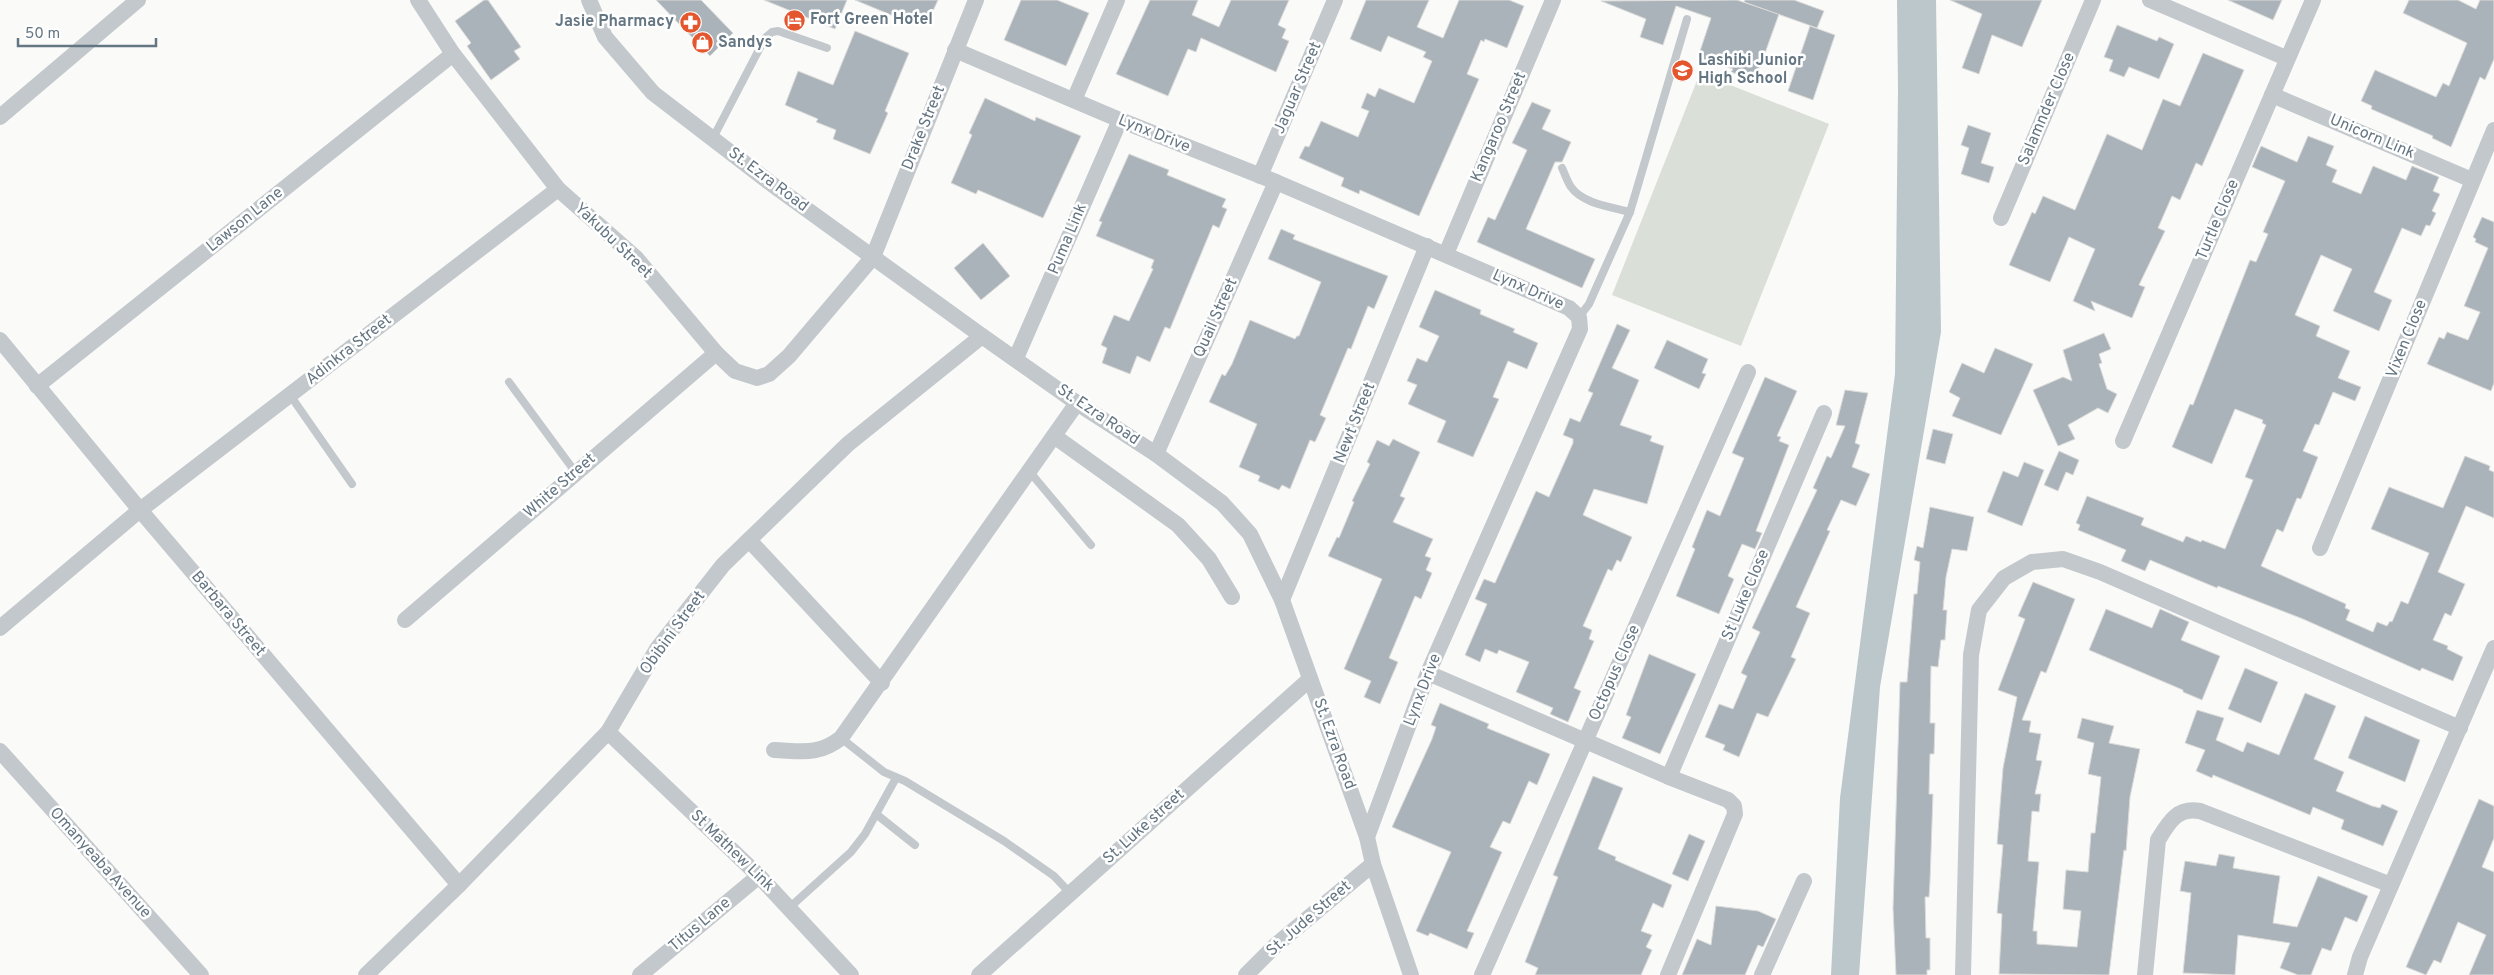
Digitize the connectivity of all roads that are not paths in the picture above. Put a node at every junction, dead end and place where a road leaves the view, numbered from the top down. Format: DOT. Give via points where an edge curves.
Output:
graph roads {
  1 [pos="138,0"];
  2 [pos="418,0"];
  3 [pos="589,0"];
  4 [pos="976,0"];
  5 [pos="1117,0"];
  6 [pos="1336,0"];
  7 [pos="1553,0"];
  8 [pos="2093,0"];
  9 [pos="2150,0"];
  10 [pos="2313,0"];
  11 [pos="1687,19"];
  12 [pos="827,48"];
  13 [pos="955,50"];
  14 [pos="453,54"];
  15 [pos="2286,58"];
  16 [pos="2272,95"];
  17 [pos="1074,100"];
  18 [pos="0,117"];
  19 [pos="1120,120"];
  20 [pos="2494,130"];
  21 [pos="713,138"];
  22 [pos="1562,168"];
  23 [pos="1260,176"];
  24 [pos="2472,180"];
  25 [pos="1276,182"];
  26 [pos="558,189"];
  27 [pos="1630,212"];
  28 [pos="2001,218"];
  29 [pos="1427,246"];
  30 [pos="1446,254"];
  31 [pos="873,257"];
  32 [pos="1579,317"];
  33 [pos="982,336"];
  34 [pos="0,340"];
  35 [pos="716,352"];
  36 [pos="1016,358"];
  37 [pos="1748,372"];
  38 [pos="509,382"];
  39 [pos="37,386"];
  40 [pos="290,395"];
  41 [pos="1077,403"];
  42 [pos="1824,413"];
  43 [pos="1054,436"];
  44 [pos="2123,441"];
  45 [pos="1156,454"];
  46 [pos="1029,471"];
  47 [pos="576,473"];
  48 [pos="352,484"];
  49 [pos="140,510"];
  50 [pos="749,540"];
  51 [pos="1091,545"];
  52 [pos="2320,548"];
  53 [pos="1232,597"];
  54 [pos="1282,600"];
  55 [pos="405,620"];
  56 [pos="0,628"];
  57 [pos="2494,648"];
  58 [pos="1428,674"];
  59 [pos="1310,679"];
  60 [pos="882,683"];
  61 [pos="2460,728"];
  62 [pos="608,732"];
  63 [pos="841,738"];
  64 [pos="1585,740"];
  65 [pos="774,750"];
  66 [pos="0,751"];
  67 [pos="1669,777"];
  68 [pos="896,778"];
  69 [pos="876,814"];
  70 [pos="1368,837"];
  71 [pos="915,845"];
  72 [pos="1373,864"];
  73 [pos="759,876"];
  74 [pos="1804,881"];
  75 [pos="459,885"];
  76 [pos="2391,885"];
  77 [pos="1070,893"];
  78 [pos="789,908"];
  79 [pos="201,975"];
  80 [pos="366,975"];
  81 [pos="640,975"];
  82 [pos="851,975"];
  83 [pos="979,975"];
  84 [pos="1246,975"];
  85 [pos="1411,975"];
  86 [pos="1482,975"];
  87 [pos="1668,975"];
  88 [pos="1762,975"];
  89 [pos="1963,975"];
  90 [pos="2145,975"];
  91 [pos="2355,975"];
  1 -- 18 [label="street"];
  2 -- 14 [label="street, Yakubu Street"];
  3 -- 21 [label="street, St. Ezra Road" via="605,37 625,63 653,93"];
  4 -- 13 [label="street, Drake Street"];
  5 -- 17 [label="street"];
  6 -- 23 [label="street, Jaguar Street"];
  7 -- 30 [label="street, Kangaroo Street"];
  8 -- 28 [label="street, Salamnder Close"];
  9 -- 15 [label="street"];
  10 -- 15 [label="street, Turtle Close"];
  11 -- 27 [label="lane"];
  12 -- 21 [label="lane" via="778,31 772,32 765,38"];
  13 -- 17 [label="street, Lynx Drive"];
  13 -- 31 [label="street, Drake Street"];
  14 -- 26 [label="street, Yakubu Street"];
  14 -- 39 [label="street, Lawson Lane"];
  15 -- 16 [label="street, Turtle Close"];
  16 -- 24 [label="street, Unicorn Link"];
  16 -- 44 [label="street, Turtle Close"];
  17 -- 19 [label="street, Lynx Drive"];
  19 -- 23 [label="street, Lynx Drive"];
  19 -- 36 [label="street, Puma Link"];
  20 -- 24 [label="street, Vixen Close"];
  21 -- 31 [label="street, St. Ezra Road"];
  22 -- 27 [label="lane" via="1578,194"];
  23 -- 25 [label="street, Lynx Drive"];
  24 -- 52 [label="street, Vixen Close"];
  25 -- 29 [label="street, Lynx Drive"];
  25 -- 45 [label="street, Quail Street"];
  26 -- 35 [label="street, Yakubu Street" via="636,258"];
  26 -- 40 [label="street, Adinkra Street"];
  27 -- 32 [label="lane" via="1589,304"];
  29 -- 30 [label="street, Lynx Drive"];
  29 -- 54 [label="street, Newt Street"];
  30 -- 32 [label="street, Lynx Drive" via="1569,308"];
  31 -- 33 [label="street, St. Ezra Road"];
  31 -- 35 [label="street, Yakubu Street" via="789,356 769,374 757,378 735,371"];
  32 -- 58 [label="street, Lynx Drive" via="1580,329"];
  33 -- 36 [label="street, St. Ezra Road"];
  33 -- 50 [label="street, Obibini Street" via="848,444"];
  34 -- 39 [label="street, Barbara Street"];
  35 -- 47 [label="street, White Street"];
  36 -- 41 [label="street, St. Ezra Road"];
  37 -- 64 [label="street, Octopus Close"];
  38 -- 47 [label="lane"];
  39 -- 49 [label="street, Barbara Street"];
  40 -- 48 [label="lane"];
  40 -- 49 [label="street, Adinkra Street"];
  41 -- 43 [label="street"];
  41 -- 45 [label="street, St. Ezra Road"];
  42 -- 67 [label="street, St Luke Close"];
  43 -- 46 [label="street"];
  43 -- 53 [label="street" via="1178,525 1208,559"];
  45 -- 54 [label="street, St. Ezra Road" via="1222,503 1250,534"];
  46 -- 51 [label="lane"];
  46 -- 60 [label="street"];
  47 -- 55 [label="street, White Street"];
  49 -- 56 [label="street, Adinkra Street"];
  49 -- 75 [label="street, Barbara Street"];
  50 -- 60 [label="street"];
  50 -- 62 [label="street, Obibini Street" via="723,565 657,649"];
  54 -- 59 [label="street, St. Ezra Road"];
  57 -- 61 [label="street"];
  58 -- 64 [label="street"];
  58 -- 70 [label="street, Lynx Drive"];
  59 -- 70 [label="street, St. Ezra Road"];
  59 -- 77 [label="street, St. Luke street"];
  60 -- 63 [label="street"];
  61 -- 76 [label="street"];
  61 -- 89 [label="street" via="2100,572 2063,559 2032,562 2004,578 1979,610 1971,654"];
  62 -- 73 [label="street, St Mathew Link"];
  62 -- 75 [label="street, Obibini Street"];
  63 -- 65 [label="street" via="820,750"];
  63 -- 68 [label="lane" via="872,765"];
  64 -- 67 [label="street"];
  64 -- 86 [label="street, Octopus Close"];
  66 -- 79 [label="street, Omanyeaba Avenue"];
  67 -- 87 [label="street" via="1728,800 1734,806 1735,814"];
  68 -- 69 [label="lane"];
  68 -- 77 [label="lane" via="1004,841 1054,876"];
  69 -- 71 [label="lane"];
  69 -- 78 [label="lane" via="852,852"];
  70 -- 72 [label="street, St. Ezra Road"];
  72 -- 84 [label="street, St. Jude Street" via="1276,945"];
  72 -- 85 [label="street, St. Ezra Road"];
  73 -- 78 [label="street, St Mathew Link"];
  73 -- 81 [label="street, Titus Lane"];
  74 -- 88 [label="street"];
  75 -- 80 [label="street, Obibini Street"];
  76 -- 90 [label="street" via="2189,809 2168,824 2158,840"];
  76 -- 91 [label="street"];
  77 -- 83 [label="street, St. Luke street"];
  78 -- 82 [label="street, St Mathew Link"];
}
